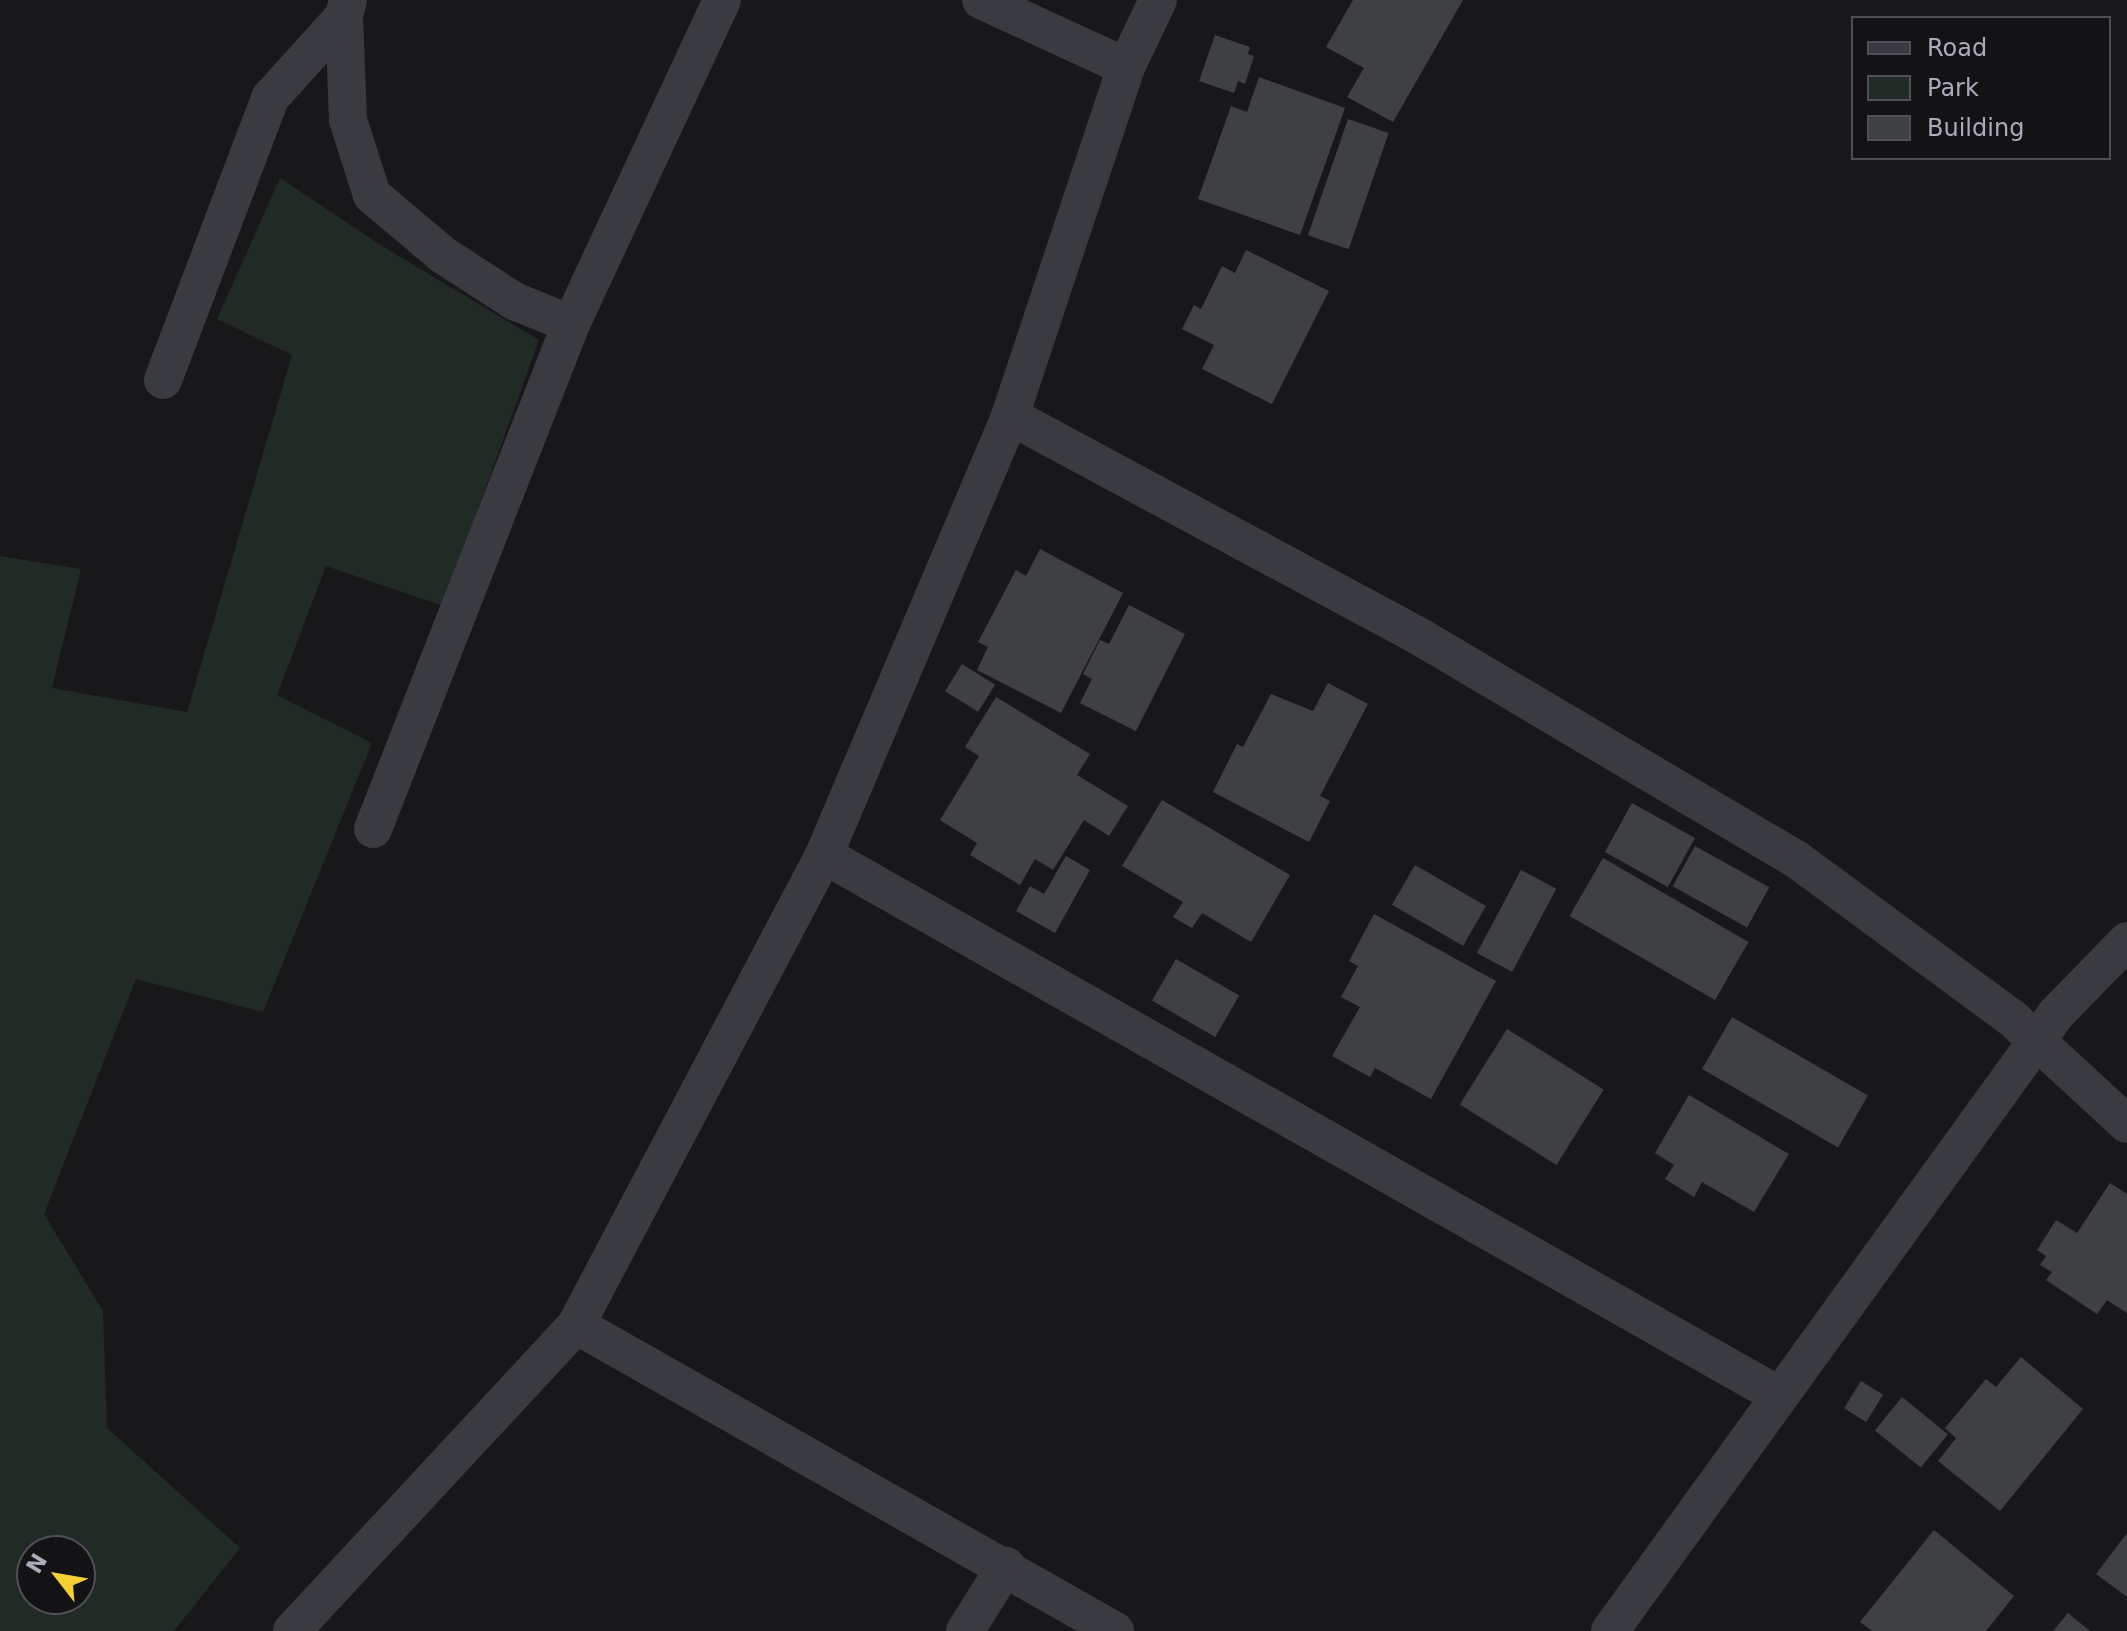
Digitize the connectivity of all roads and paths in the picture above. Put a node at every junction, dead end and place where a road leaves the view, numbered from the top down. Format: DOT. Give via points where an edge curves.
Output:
graph roads {
  1 [pos="722,0"];
  2 [pos="981,0"];
  3 [pos="1158,0"];
  4 [pos="346,8"];
  5 [pos="1126,67"];
  6 [pos="571,324"];
  7 [pos="163,380"];
  8 [pos="1010,416"];
  9 [pos="373,829"];
  10 [pos="824,855"];
  11 [pos="2127,941"];
  12 [pos="2037,1042"];
  13 [pos="2127,1124"];
  14 [pos="576,1325"];
  15 [pos="1780,1396"];
  16 [pos="1006,1566"];
  17 [pos="292,1631"];
  18 [pos="965,1631"];
  19 [pos="1115,1631"];
  20 [pos="1610,1631"];
  1 -- 6 [label="street"];
  2 -- 5 [label="street"];
  3 -- 5 [label="street"];
  4 -- 6 [label="street" via="348,120 372,195 443,255 514,301"];
  4 -- 7 [label="street" via="270,98"];
  5 -- 8 [label="street"];
  6 -- 9 [label="street"];
  8 -- 10 [label="street"];
  8 -- 12 [label="street" via="1422,638 1796,859"];
  10 -- 14 [label="street"];
  10 -- 15 [label="street"];
  11 -- 12 [label="street" via="2056,1014"];
  12 -- 13 [label="street"];
  12 -- 15 [label="street"];
  14 -- 16 [label="street"];
  14 -- 17 [label="street"];
  15 -- 20 [label="street"];
  16 -- 18 [label="street"];
  16 -- 19 [label="street"];
}
